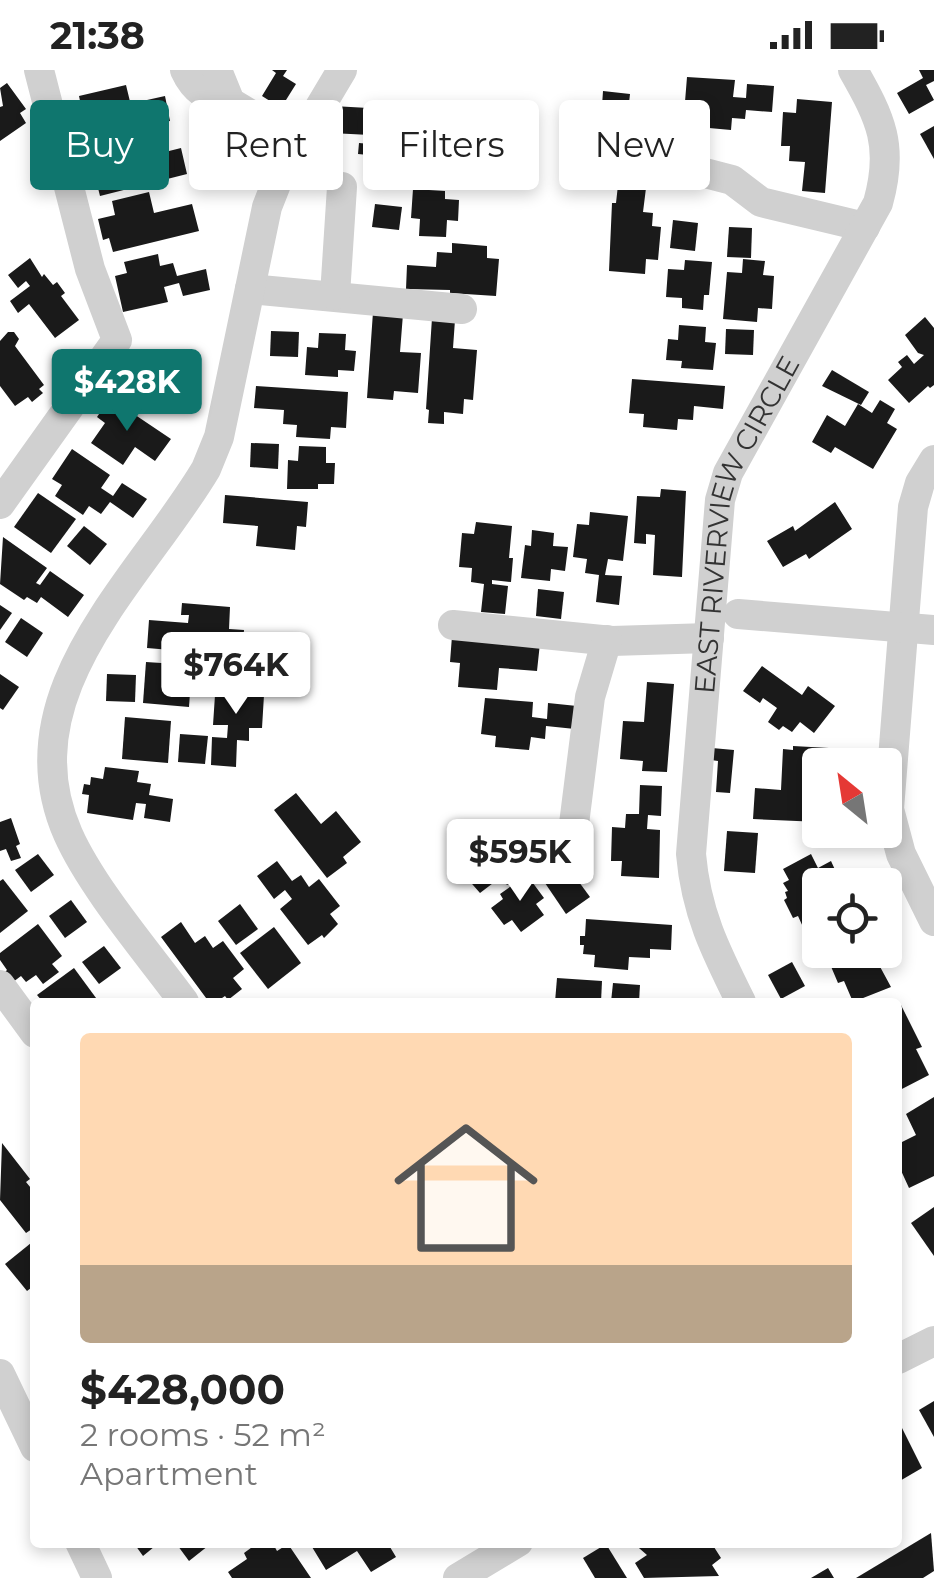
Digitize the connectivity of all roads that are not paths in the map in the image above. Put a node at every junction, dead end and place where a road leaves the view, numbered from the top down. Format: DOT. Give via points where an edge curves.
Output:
graph roads {
  1 [pos="39,70"];
  2 [pos="185,70"];
  3 [pos="217,70"];
  4 [pos="342,70"];
  5 [pos="853,70"];
  6 [pos="214,100"];
  7 [pos="229,100"];
  8 [pos="324,100"];
  9 [pos="710,174"];
  10 [pos="274,190"];
  11 [pos="342,190"];
  12 [pos="865,227"];
  13 [pos="250,288"];
  14 [pos="334,295"];
  15 [pos="462,309"];
  16 [pos="934,460"];
  17 [pos="0,504"];
  18 [pos="738,614"];
  19 [pos="453,626"];
  20 [pos="902,628"];
  21 [pos="934,630"];
  22 [pos="709,638"];
  23 [pos="607,640"];
  24 [pos="574,824"];
  25 [pos="934,921"];
  26 [pos="0,986"];
  27 [pos="181,998"];
  28 [pos="738,998"];
  29 [pos="30,1026"];
  30 [pos="934,1341"];
  31 [pos="902,1356"];
  32 [pos="0,1374"];
  33 [pos="30,1437"];
  34 [pos="83,1548"];
  35 [pos="508,1548"];
  36 [pos="97,1578"];
  37 [pos="458,1578"];
  1 -- 17 [label="street" via="90,270 117,340"];
  2 -- 6 [label="street" via="192,85"];
  3 -- 7 [label="street"];
  4 -- 8 [label="street"];
  5 -- 12 [label="street, EAST RIVERVIEW CIRCLE" via="881,124 886,150 886,176"];
  9 -- 12 [label="street" via="732,180 761,202"];
  10 -- 13 [label="street"];
  11 -- 14 [label="street"];
  12 -- 22 [label="street, EAST RIVERVIEW CIRCLE" via="728,473"];
  13 -- 14 [label="street"];
  13 -- 27 [label="street" via="206,469 78,656 54,726 54,780 67,832"];
  14 -- 15 [label="street"];
  16 -- 20 [label="street" via="912,507"];
  18 -- 20 [label="street"];
  19 -- 23 [label="street"];
  20 -- 21 [label="street"];
  20 -- 25 [label="street" via="889,809 901,854"];
  22 -- 23 [label="street"];
  22 -- 28 [label="street, EAST RIVERVIEW CIRCLE" via="694,891"];
  23 -- 24 [label="street" via="590,697"];
  26 -- 29 [label="street"];
  30 -- 31 [label="street"];
  32 -- 33 [label="street"];
  34 -- 36 [label="street"];
  35 -- 37 [label="street"];
}
